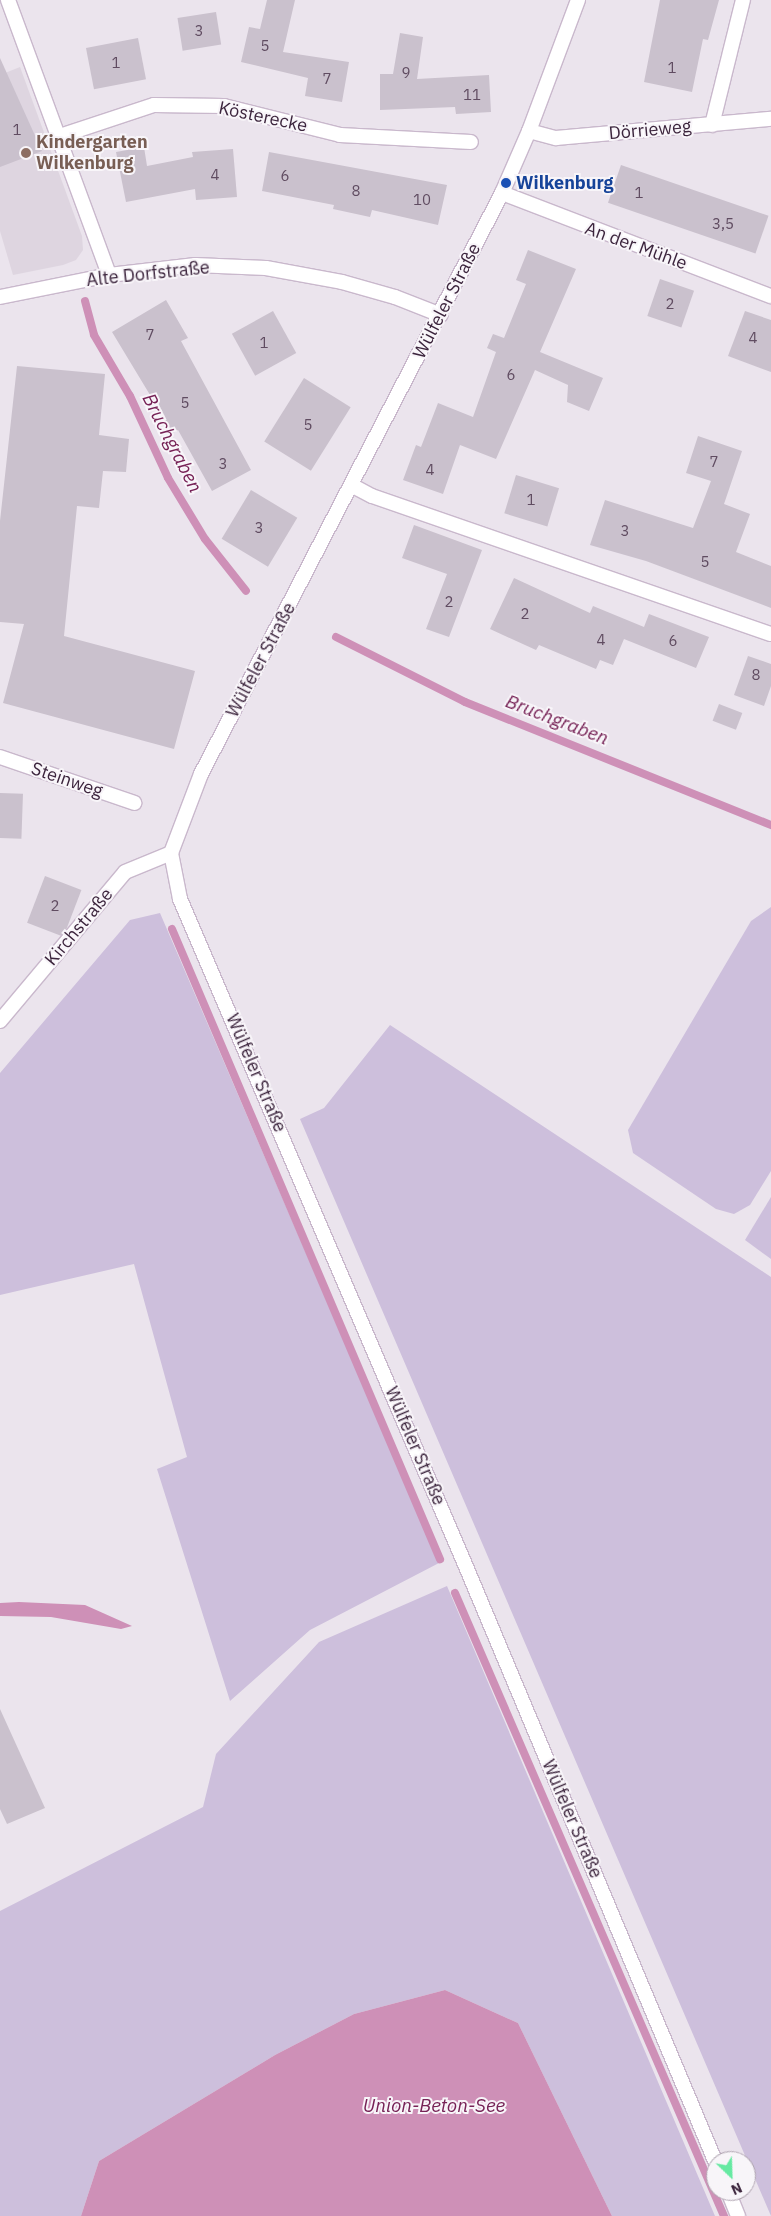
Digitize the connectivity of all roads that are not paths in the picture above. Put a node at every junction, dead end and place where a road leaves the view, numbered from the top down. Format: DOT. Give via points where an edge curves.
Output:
graph roads {
  1 [pos="8,0"];
  2 [pos="578,0"];
  3 [pos="743,0"];
  4 [pos="771,119"];
  5 [pos="712,125"];
  6 [pos="530,131"];
  7 [pos="60,136"];
  8 [pos="471,142"];
  9 [pos="502,193"];
  10 [pos="108,275"];
  11 [pos="771,296"];
  12 [pos="0,297"];
  13 [pos="441,315"];
  14 [pos="353,486"];
  15 [pos="771,634"];
  16 [pos="0,757"];
  17 [pos="134,803"];
  18 [pos="171,853"];
  19 [pos="0,1021"];
  20 [pos="711,2151"];
  21 [pos="732,2201"];
  22 [pos="738,2216"];
  1 -- 7 [label="street"];
  2 -- 6 [label="street, Wülfeler Straße"];
  3 -- 5 [label="street"];
  4 -- 5 [label="street, Dörrieweg"];
  5 -- 6 [label="street, Dörrieweg" via="556,138"];
  6 -- 9 [label="street, Wülfeler Straße"];
  7 -- 8 [label="street, Kösterecke" via="154,105 174,105 224,106 340,135"];
  7 -- 10 [label="street"];
  9 -- 11 [label="street, An der Mühle"];
  9 -- 13 [label="street, Wülfeler Straße"];
  10 -- 12 [label="street, Alte Dorfstraße"];
  10 -- 13 [label="street, Alte Dorfstraße" via="195,265 266,268 369,289"];
  13 -- 14 [label="street, Wülfeler Straße"];
  14 -- 15 [label="street" via="372,496"];
  14 -- 18 [label="street, Wülfeler Straße" via="201,774"];
  16 -- 17 [label="street, Steinweg"];
  18 -- 19 [label="street, Kirchstraße" via="125,872"];
  18 -- 20 [label="street, Wülfeler Straße" via="180,898 468,1569"];
  21 -- 22 [label="street"];
}
